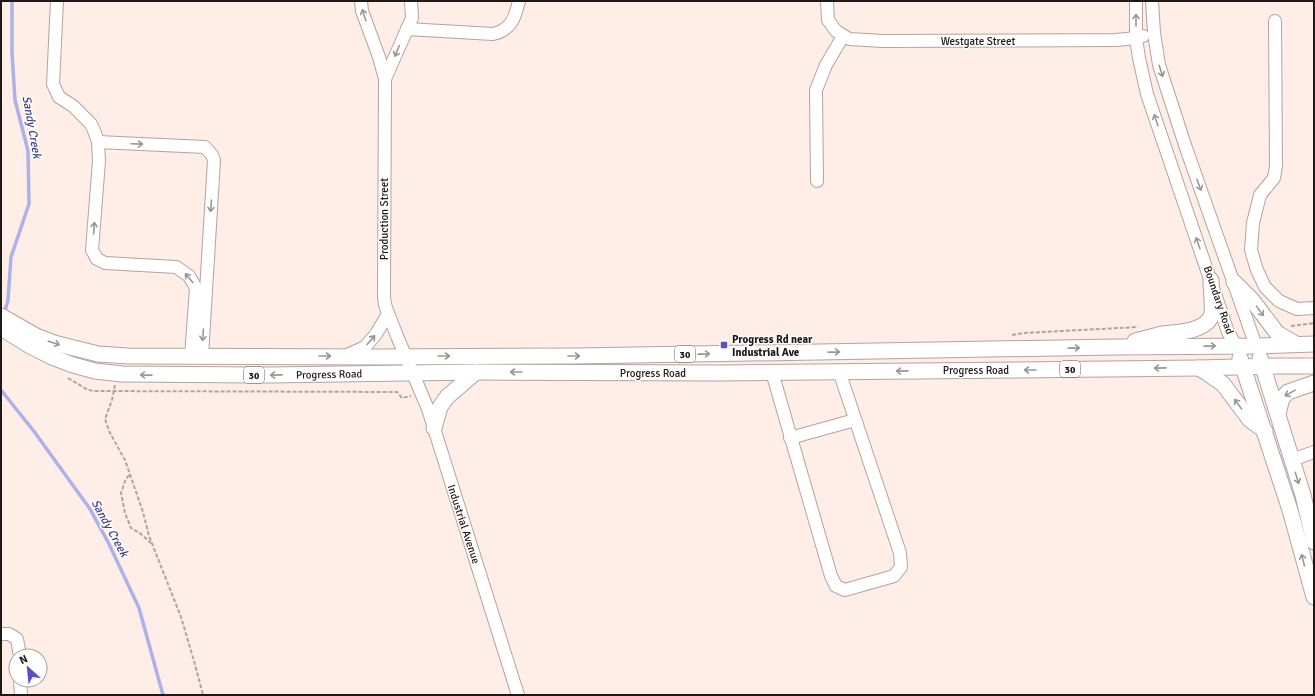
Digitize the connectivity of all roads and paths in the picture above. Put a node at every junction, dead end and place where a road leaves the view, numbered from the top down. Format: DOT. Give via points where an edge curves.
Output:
graph roads {
  1 [pos="57,1"];
  2 [pos="361,1"];
  3 [pos="411,1"];
  4 [pos="519,1"];
  5 [pos="827,1"];
  6 [pos="1136,1"];
  7 [pos="1152,1"];
  8 [pos="1275,21"];
  9 [pos="407,29"];
  10 [pos="1154,33"];
  11 [pos="843,36"];
  12 [pos="1136,38"];
  13 [pos="385,79"];
  14 [pos="98,142"];
  15 [pos="817,181"];
  16 [pos="1211,280"];
  17 [pos="1234,282"];
  18 [pos="1314,308"];
  19 [pos="388,314"];
  20 [pos="1,316"];
  21 [pos="1,328"];
  22 [pos="18,333"];
  23 [pos="1297,344"];
  24 [pos="1314,344"];
  25 [pos="1236,346"];
  26 [pos="1256,346"];
  27 [pos="1115,347"];
  28 [pos="197,356"];
  29 [pos="344,356"];
  30 [pos="405,356"];
  31 [pos="1263,366"];
  32 [pos="1314,366"];
  33 [pos="1244,367"];
  34 [pos="1199,368"];
  35 [pos="839,371"];
  36 [pos="476,372"];
  37 [pos="772,372"];
  38 [pos="413,373"];
  39 [pos="116,374"];
  40 [pos="1314,383"];
  41 [pos="1278,414"];
  42 [pos="855,420"];
  43 [pos="434,428"];
  44 [pos="1265,431"];
  45 [pos="790,438"];
  46 [pos="1314,452"];
  47 [pos="1292,460"];
  48 [pos="130,474"];
  49 [pos="1314,542"];
  50 [pos="153,545"];
  51 [pos="1314,597"];
  52 [pos="1,634"];
  53 [pos="19,648"];
  54 [pos="202,695"];
  55 [pos="518,695"];
  1 -- 14 [label="street" via="53,84 59,97 73,106 91,124"];
  13 -- 2 [label="street, Production Street, one-way"];
  3 -- 9 [label="street, Production Street" via="412,18"];
  4 -- 9 [label="street" via="510,24 502,32 493,34"];
  5 -- 11 [label="street" via="828,20"];
  12 -- 6 [label="street, Boundary Road, one-way"];
  7 -- 10 [label="street, Boundary Road"];
  8 -- 18 [label="street" via="1276,166 1274,178 1260,195 1253,223 1251,250 1265,287 1279,301 1297,309"];
  9 -- 13 [label="street, Production Street, one-way"];
  10 -- 12 [label="street, Westgate Street"];
  10 -- 17 [label="street, Boundary Road, one-way" via="1159,65"];
  11 -- 12 [label="street, Westgate Street" via="849,39 883,41"];
  11 -- 15 [label="street" via="826,65 816,90"];
  16 -- 12 [label="street, Boundary Road, one-way" via="1147,94"];
  13 -- 19 [label="street, Production Street" via="384,296"];
  28 -- 14 [label="street, one-way" via="196,288 189,276 176,267 105,263 97,259 92,250 99,161"];
  14 -- 28 [label="street, one-way" via="205,147 212,155 214,160"];
  16 -- 25 [label="street, Boundary Road" via="1228,332"];
  16 -- 27 [label="main road" via="1212,314 1203,325 1189,331 1161,334"];
  17 -- 23 [label="main road, one-way" via="1252,300 1277,333"];
  17 -- 26 [label="street, Boundary Road"];
  29 -- 19 [label="street, one-way" via="365,347"];
  19 -- 30 [label="street, Production Street"];
  20 -- 22 [label="main road, Progress Road / 30"];
  21 -- 22 [label="main road, Progress Road / 30"];
  22 -- 28 [label="main road, Progress Road / 30, one-way" via="98,354"];
  22 -- 39 [label="main road, Progress Road / 30" via="52,357 95,371"];
  23 -- 24 [label="main road, Progress Road / 30"];
  23 -- 26 [label="main road, Progress Road / 30"];
  25 -- 26 [label="main road, Progress Road / 30"];
  27 -- 25 [label="main road, Progress Road / 30, one-way"];
  25 -- 33 [label="main road, Boundary Road"];
  26 -- 31 [label="main road, Boundary Road"];
  30 -- 27 [label="main road, Progress Road / 30, one-way"];
  28 -- 29 [label="main road, Progress Road / 30, one-way"];
  29 -- 30 [label="main road, Progress Road / 30"];
  30 -- 38 [label="street, Industrial Avenue"];
  31 -- 32 [label="main road, Progress Road / 30"];
  31 -- 33 [label="main road, Progress Road / 30"];
  31 -- 41 [label="main road, Boundary Road"];
  33 -- 34 [label="main road, Progress Road / 30"];
  33 -- 44 [label="main road, Boundary Road"];
  34 -- 35 [label="main road, Progress Road / 30, one-way"];
  44 -- 34 [label="main road, one-way" via="1250,420 1223,384"];
  35 -- 37 [label="main road, Progress Road / 30"];
  35 -- 42 [label="street"];
  37 -- 36 [label="main road, Progress Road / 30, one-way"];
  36 -- 38 [label="main road, Progress Road / 30"];
  36 -- 43 [label="main road" via="447,397 440,407"];
  37 -- 45 [label="street"];
  38 -- 39 [label="main road, Progress Road / 30, one-way"];
  38 -- 43 [label="street, Industrial Avenue"];
  39 -- 48 [label="path" via="112,400 105,419"];
  40 -- 41 [label="main road, one-way" via="1288,392 1282,398"];
  41 -- 47 [label="main road, Boundary Road"];
  42 -- 45 [label="street"];
  42 -- 45 [label="street" via="900,553 901,567 894,576 845,590 836,586 831,576"];
  43 -- 55 [label="street, Industrial Avenue"];
  51 -- 44 [label="main road, Boundary Road, one-way"];
  46 -- 47 [label="street"];
  47 -- 49 [label="main road, Boundary Road, one-way"];
  48 -- 50 [label="path"];
  48 -- 50 [label="path" via="121,493 125,513 131,528"];
  50 -- 54 [label="path" via="181,618"];
  52 -- 53 [label="street" via="9,634 17,639"];
}
